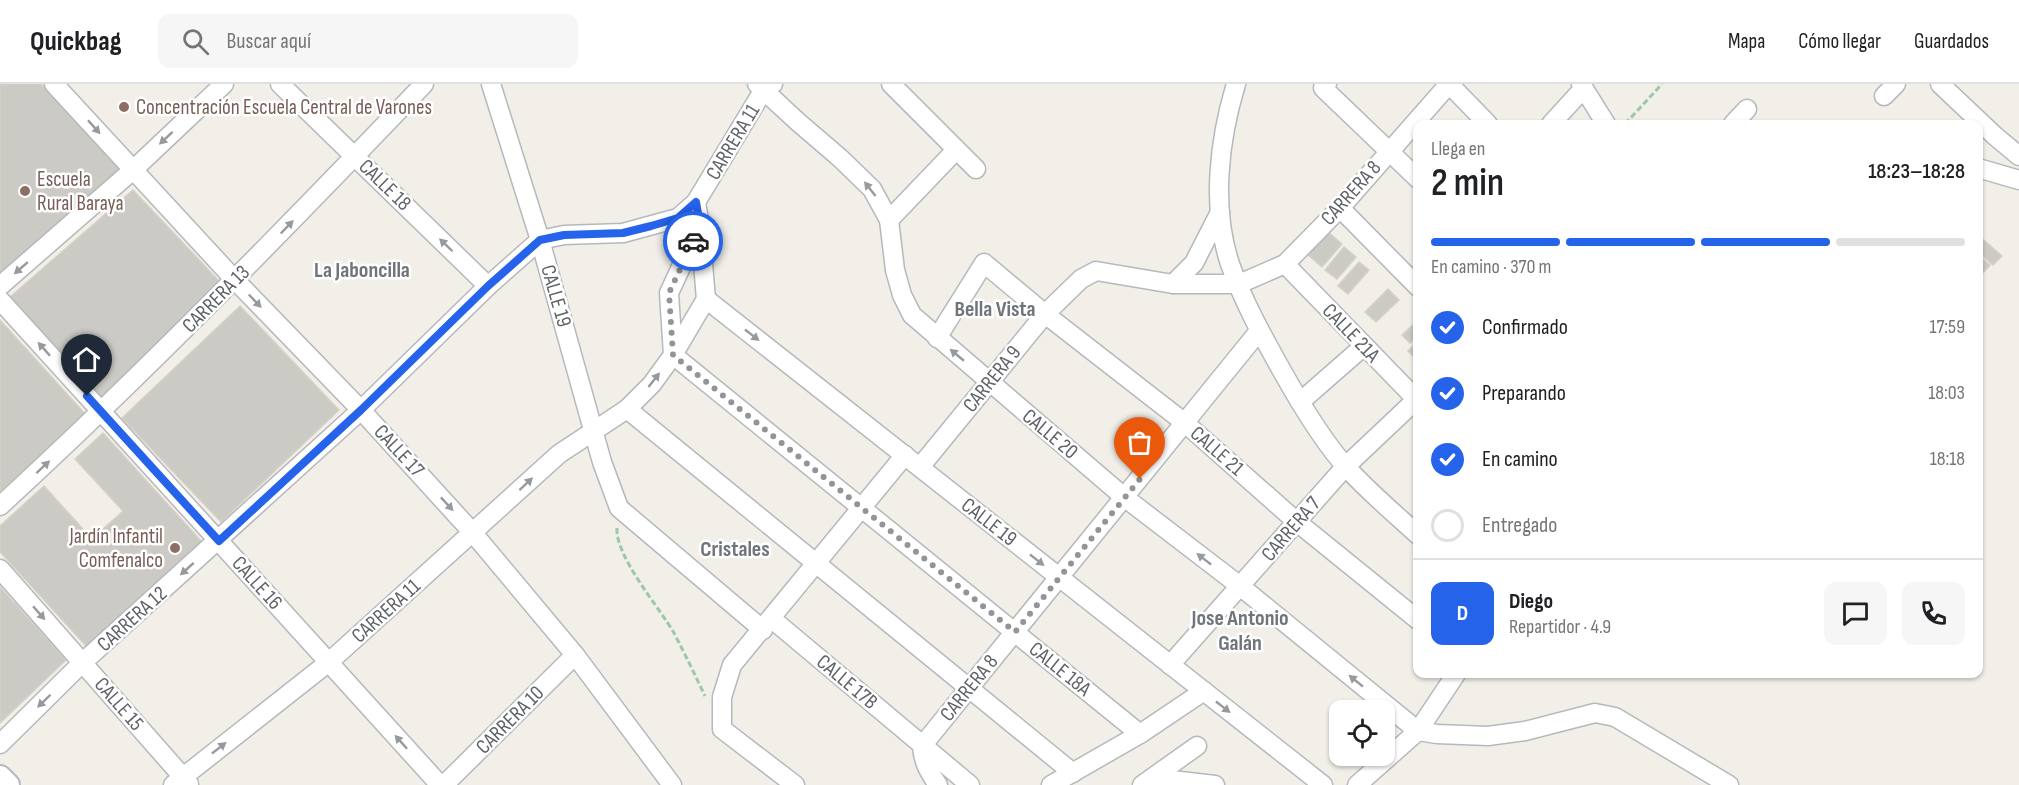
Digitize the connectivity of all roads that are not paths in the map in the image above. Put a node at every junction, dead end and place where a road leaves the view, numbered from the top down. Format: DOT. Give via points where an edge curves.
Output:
graph roads {
  1 [pos="54,84"];
  2 [pos="224,84"];
  3 [pos="280,84"];
  4 [pos="424,84"];
  5 [pos="491,84"];
  6 [pos="891,84"];
  7 [pos="1449,84"];
  8 [pos="1940,84"];
  9 [pos="764,86"];
  10 [pos="1325,86"];
  11 [pos="1582,87"];
  12 [pos="1234,92"];
  13 [pos="1747,109"];
  14 [pos="1416,120"];
  15 [pos="1484,120"];
  16 [pos="1554,120"];
  17 [pos="1603,120"];
  18 [pos="1737,120"];
  19 [pos="1978,120"];
  20 [pos="1413,124"];
  21 [pos="1983,125"];
  22 [pos="956,150"];
  23 [pos="1388,151"];
  24 [pos="355,156"];
  25 [pos="2019,156"];
  26 [pos="976,169"];
  27 [pos="1983,169"];
  28 [pos="133,170"];
  29 [pos="1413,175"];
  30 [pos="2019,180"];
  31 [pos="696,202"];
  32 [pos="1340,208"];
  33 [pos="1220,212"];
  34 [pos="889,220"];
  35 [pos="700,226"];
  36 [pos="540,240"];
  37 [pos="1285,264"];
  38 [pos="235,280"];
  39 [pos="1413,282"];
  40 [pos="1173,284"];
  41 [pos="1239,284"];
  42 [pos="0,286"];
  43 [pos="488,286"];
  44 [pos="706,299"];
  45 [pos="0,300"];
  46 [pos="1045,314"];
  47 [pos="1259,331"];
  48 [pos="937,338"];
  49 [pos="1364,346"];
  50 [pos="673,355"];
  51 [pos="989,382"];
  52 [pos="1413,396"];
  53 [pos="1300,402"];
  54 [pos="1413,404"];
  55 [pos="627,409"];
  56 [pos="361,410"];
  57 [pos="102,412"];
  58 [pos="1185,423"];
  59 [pos="594,432"];
  60 [pos="904,455"];
  61 [pos="1346,466"];
  62 [pos="920,467"];
  63 [pos="1124,497"];
  64 [pos="0,506"];
  65 [pos="619,508"];
  66 [pos="862,508"];
  67 [pos="1297,522"];
  68 [pos="1413,531"];
  69 [pos="473,532"];
  70 [pos="219,541"];
  71 [pos="816,564"];
  72 [pos="0,569"];
  73 [pos="1059,577"];
  74 [pos="1240,586"];
  75 [pos="1413,616"];
  76 [pos="767,624"];
  77 [pos="1015,632"];
  78 [pos="575,656"];
  79 [pos="329,662"];
  80 [pos="82,663"];
  81 [pos="1170,665"];
  82 [pos="1453,678"];
  83 [pos="969,688"];
  84 [pos="1204,691"];
  85 [pos="1418,731"];
  86 [pos="1140,734"];
  87 [pos="0,744"];
  88 [pos="922,746"];
  89 [pos="1197,746"];
  90 [pos="1073,773"];
  91 [pos="0,777"];
  92 [pos="182,782"];
  93 [pos="1148,782"];
  94 [pos="8,785"];
  95 [pos="442,785"];
  96 [pos="672,785"];
  97 [pos="795,785"];
  98 [pos="938,785"];
  99 [pos="970,785"];
  100 [pos="1051,785"];
  101 [pos="1215,785"];
  102 [pos="1323,785"];
  103 [pos="1357,785"];
  104 [pos="1729,785"];
  1 -- 28 [label="street, CALLE 17, one-way"];
  2 -- 28 [label="street, one-way"];
  3 -- 24 [label="street, CALLE 18"];
  4 -- 24 [label="street, CARRERA 13"];
  5 -- 36 [label="street, CALLE 19"];
  6 -- 22 [label="street"];
  7 -- 14 [label="street, CARRERA 8"];
  7 -- 15 [label="street"];
  8 -- 19 [label="street"];
  9 -- 31 [label="street, CARRERA 11"];
  34 -- 9 [label="street, CALLE 20, one-way" via="872,189"];
  10 -- 23 [label="street"];
  11 -- 16 [label="street"];
  11 -- 17 [label="street"];
  12 -- 33 [label="street" via="1221,157"];
  13 -- 18 [label="street"];
  20 -- 23 [label="street, CARRERA 8"];
  21 -- 25 [label="street"];
  22 -- 26 [label="street"];
  22 -- 34 [label="street"];
  23 -- 29 [label="street"];
  23 -- 32 [label="street, CARRERA 8"];
  38 -- 24 [label="street, CARRERA 13, one-way"];
  43 -- 24 [label="street, CALLE 18, one-way"];
  27 -- 30 [label="street"];
  28 -- 38 [label="street, CALLE 17"];
  28 -- 42 [label="street, one-way"];
  31 -- 35 [label="street"];
  31 -- 36 [label="street" via="678,218 623,233"];
  32 -- 37 [label="street, CARRERA 8"];
  32 -- 39 [label="street"];
  33 -- 40 [label="street" via="1194,264"];
  33 -- 41 [label="street" via="1230,263"];
  34 -- 48 [label="street, CALLE 20" via="902,295 912,315"];
  35 -- 44 [label="street"];
  35 -- 50 [label="street" via="669,293"];
  36 -- 43 [label="street, CARRERA 12"];
  36 -- 59 [label="street, CALLE 19"];
  37 -- 41 [label="street, CARRERA 8"];
  37 -- 49 [label="street, CALLE 21A"];
  38 -- 56 [label="street, CALLE 17, one-way"];
  38 -- 57 [label="street, CARRERA 13"];
  40 -- 41 [label="street, CARRERA 9"];
  40 -- 46 [label="street, CARRERA 9" via="1096,271 1081,279"];
  41 -- 47 [label="street"];
  43 -- 56 [label="street, CARRERA 12"];
  44 -- 50 [label="street"];
  44 -- 60 [label="street, CALLE 19, one-way"];
  57 -- 45 [label="street, CALLE 16, one-way"];
  46 -- 48 [label="street, CALLE 21" via="984,263"];
  46 -- 51 [label="street, CARRERA 9"];
  46 -- 58 [label="street, CALLE 21"];
  47 -- 53 [label="street"];
  47 -- 58 [label="street, CARRERA 8"];
  51 -- 48 [label="street, CALLE 20, one-way"];
  49 -- 52 [label="street, CALLE 21A"];
  49 -- 53 [label="street"];
  55 -- 50 [label="street, CARRERA 11, one-way"];
  50 -- 66 [label="street, CALLE 18A"];
  51 -- 62 [label="street, CARRERA 9"];
  51 -- 63 [label="street, CALLE 20"];
  53 -- 61 [label="street"];
  54 -- 61 [label="street, CARRERA 7"];
  55 -- 59 [label="street, CARRERA 11"];
  55 -- 71 [label="street"];
  56 -- 69 [label="street, CALLE 17, one-way"];
  56 -- 70 [label="street, CARRERA 12"];
  64 -- 57 [label="street, CARRERA 13, one-way"];
  57 -- 70 [label="street, CALLE 16"];
  58 -- 63 [label="street, CARRERA 8"];
  58 -- 67 [label="street, CALLE 21"];
  59 -- 65 [label="street, CALLE 19"];
  69 -- 59 [label="street, CARRERA 11, one-way" via="559,454"];
  60 -- 62 [label="street, CALLE 19"];
  60 -- 66 [label="street"];
  61 -- 67 [label="street, CARRERA 7"];
  61 -- 68 [label="street"];
  62 -- 73 [label="street, CALLE 19, one-way"];
  63 -- 73 [label="street, CARRERA 8"];
  74 -- 63 [label="street, CALLE 20, one-way"];
  65 -- 76 [label="street, CALLE 17B"];
  66 -- 71 [label="street"];
  66 -- 77 [label="street, CALLE 18A"];
  67 -- 74 [label="street, CARRERA 7"];
  67 -- 75 [label="street, CALLE 21"];
  69 -- 78 [label="street, CALLE 17"];
  69 -- 79 [label="street, CARRERA 11"];
  70 -- 79 [label="street, CALLE 16"];
  70 -- 80 [label="street, CARRERA 12, one-way"];
  71 -- 76 [label="street"];
  71 -- 83 [label="street"];
  72 -- 80 [label="street, CALLE 15, one-way"];
  73 -- 77 [label="street, CARRERA 8"];
  73 -- 81 [label="street, CALLE 19"];
  74 -- 81 [label="street, CARRERA 7"];
  85 -- 74 [label="street, CALLE 20, one-way"];
  76 -- 88 [label="street, CALLE 17B"];
  76 -- 97 [label="street" via="732,665 722,697 722,729"];
  77 -- 83 [label="street, CARRERA 8"];
  77 -- 86 [label="street, CALLE 18A"];
  78 -- 95 [label="street, CARRERA 10"];
  78 -- 96 [label="street, CALLE 17"];
  92 -- 79 [label="street, CARRERA 11, one-way"];
  95 -- 79 [label="street, CALLE 16, one-way"];
  80 -- 87 [label="street, CARRERA 12, one-way"];
  80 -- 92 [label="street, CALLE 15"];
  81 -- 84 [label="street, CALLE 19"];
  82 -- 85 [label="street"];
  83 -- 88 [label="street, CARRERA 8"];
  83 -- 90 [label="street"];
  84 -- 86 [label="street"];
  84 -- 102 [label="street, CALLE 19, one-way"];
  85 -- 103 [label="street"];
  85 -- 104 [label="street" via="1488,736 1595,713 1615,717"];
  86 -- 90 [label="street"];
  88 -- 98 [label="street" via="923,759"];
  88 -- 99 [label="street"];
  89 -- 93 [label="street"];
  90 -- 100 [label="street"];
  91 -- 94 [label="street"];
  93 -- 101 [label="street"];
}
